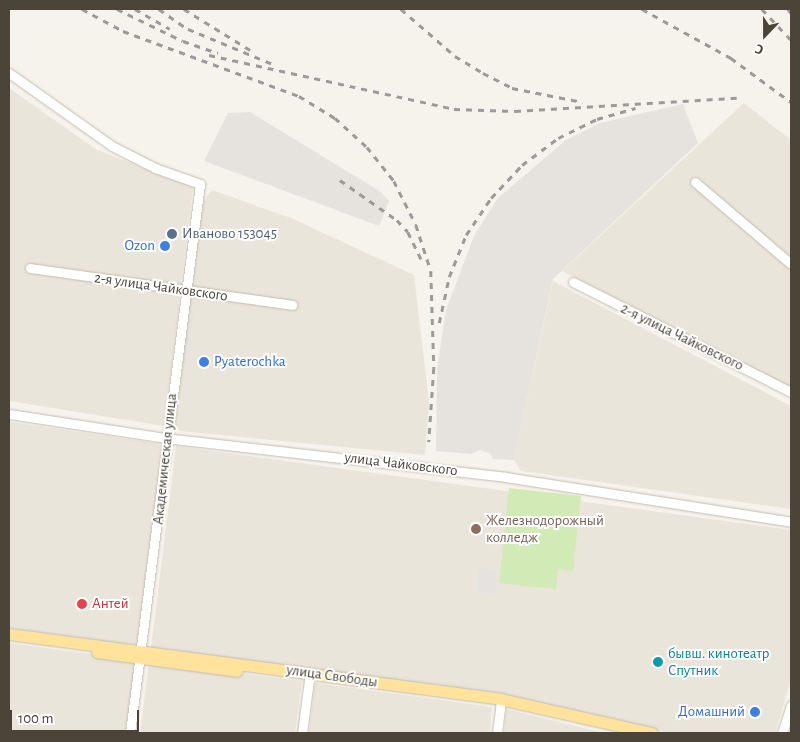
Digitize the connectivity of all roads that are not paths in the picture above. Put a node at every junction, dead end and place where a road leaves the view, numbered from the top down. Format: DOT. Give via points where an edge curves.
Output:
graph roads {
  1 [pos="9,73"];
  2 [pos="694,182"];
  3 [pos="791,264"];
  4 [pos="30,268"];
  5 [pos="573,282"];
  6 [pos="186,292"];
  7 [pos="292,305"];
  8 [pos="791,392"];
  9 [pos="9,414"];
  10 [pos="166,438"];
  11 [pos="791,522"];
  12 [pos="9,634"];
  13 [pos="9,640"];
  14 [pos="139,654"];
  15 [pos="309,680"];
  16 [pos="500,702"];
  17 [pos="791,705"];
  18 [pos="130,733"];
  19 [pos="302,733"];
  20 [pos="497,733"];
  21 [pos="621,733"];
  22 [pos="652,733"];
  23 [pos="782,733"];
  1 -- 6 [label="street, Академическая улица" via="112,146 155,168 200,184"];
  2 -- 3 [label="street"];
  4 -- 6 [label="street, 2-я улица Чайковского"];
  5 -- 8 [label="street, 2-я улица Чайковского"];
  6 -- 7 [label="street, 2-я улица Чайковского"];
  6 -- 10 [label="street, Академическая улица"];
  9 -- 10 [label="street, улица Чайковского"];
  10 -- 11 [label="street, улица Чайковского" via="505,477"];
  10 -- 14 [label="street, Академическая улица"];
  12 -- 14 [label="main road, улица Свободы"];
  13 -- 14 [label="main road, улица Свободы"];
  14 -- 15 [label="main road, улица Свободы"];
  14 -- 16 [label="main road, улица Свободы"];
  14 -- 18 [label="street, Академическая улица"];
  15 -- 16 [label="main road, улица Свободы"];
  15 -- 19 [label="street"];
  16 -- 20 [label="street"];
  16 -- 21 [label="main road, улица Свободы"];
  16 -- 22 [label="main road, улица Свободы"];
  17 -- 23 [label="street"];
}
